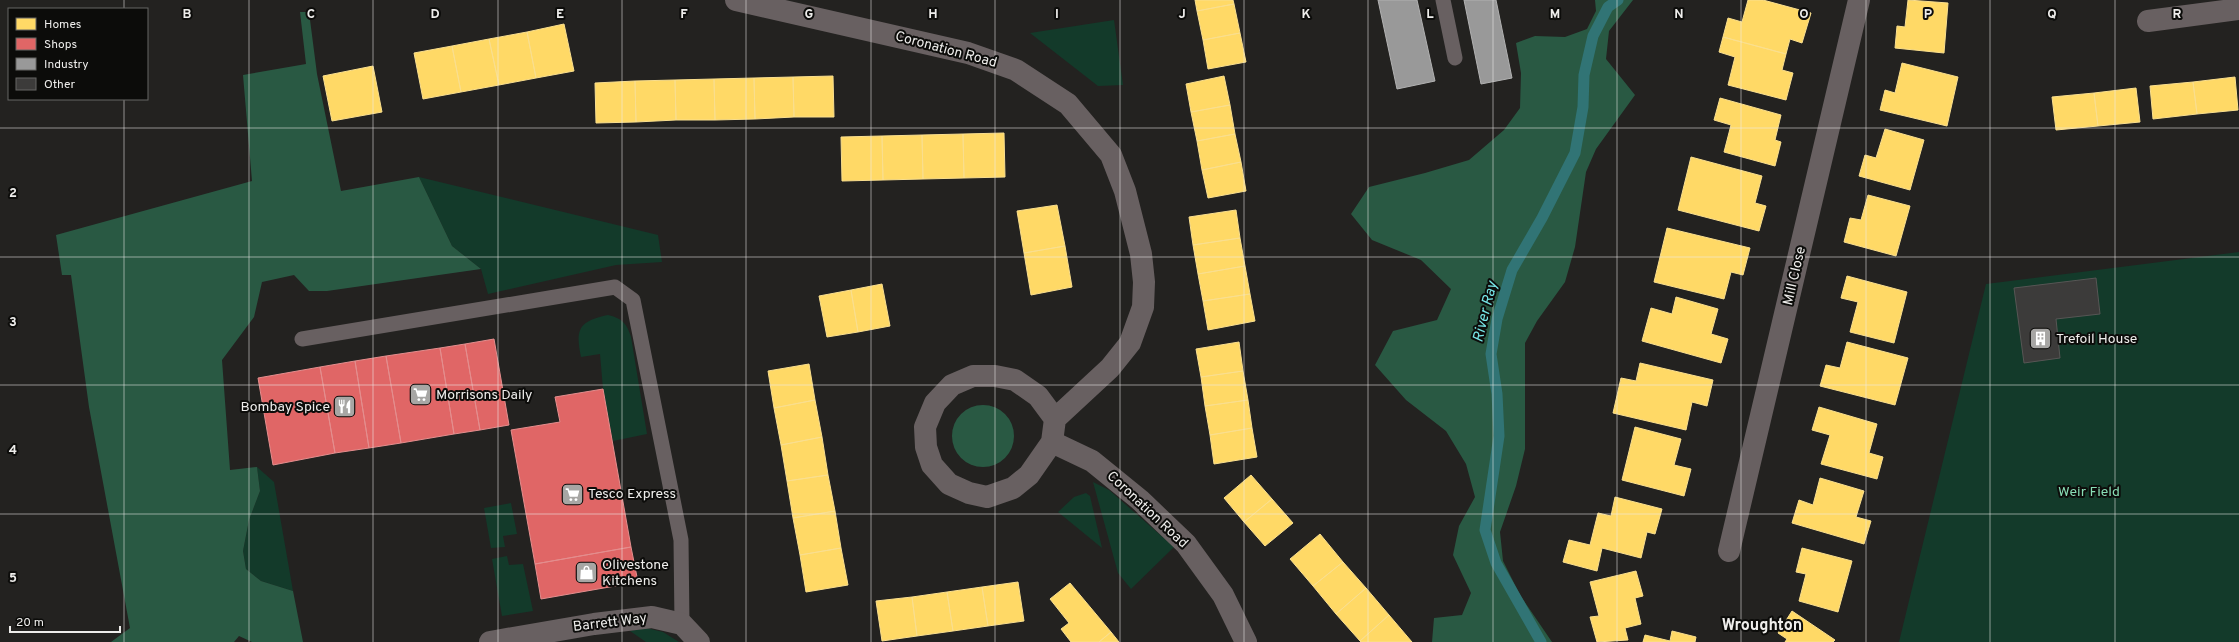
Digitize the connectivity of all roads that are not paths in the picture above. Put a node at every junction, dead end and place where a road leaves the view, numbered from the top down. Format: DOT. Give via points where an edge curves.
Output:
graph roads {
  1 [pos="736,0"];
  2 [pos="1443,0"];
  3 [pos="1859,0"];
  4 [pos="2239,9"];
  5 [pos="2148,21"];
  6 [pos="1455,58"];
  7 [pos="302,339"];
  8 [pos="1056,419"];
  9 [pos="1052,442"];
  10 [pos="1729,551"];
  11 [pos="682,624"];
  12 [pos="490,642"];
  13 [pos="699,642"];
  14 [pos="1246,642"];
  1 -- 8 [label="street, Coronation Road" via="968,53 1016,70 1068,104 1111,155 1125,191 1141,254 1143,306 1130,343 1110,368"];
  2 -- 6 [label="lane"];
  3 -- 10 [label="street, Mill Close"];
  4 -- 5 [label="street"];
  7 -- 11 [label="lane" via="615,287 633,300 681,540"];
  8 -- 9 [label="street"];
  8 -- 9 [label="street" via="1038,396 1015,380 995,376 973,376 952,385 935,403 925,427 926,447 932,465 949,484 969,493 987,497 1013,488 1029,475"];
  9 -- 14 [label="street, Coronation Road" via="1092,461 1140,500 1186,544 1223,595"];
  11 -- 12 [label="street, Barrett Way" via="652,617 630,618"];
  11 -- 13 [label="street"];
}
